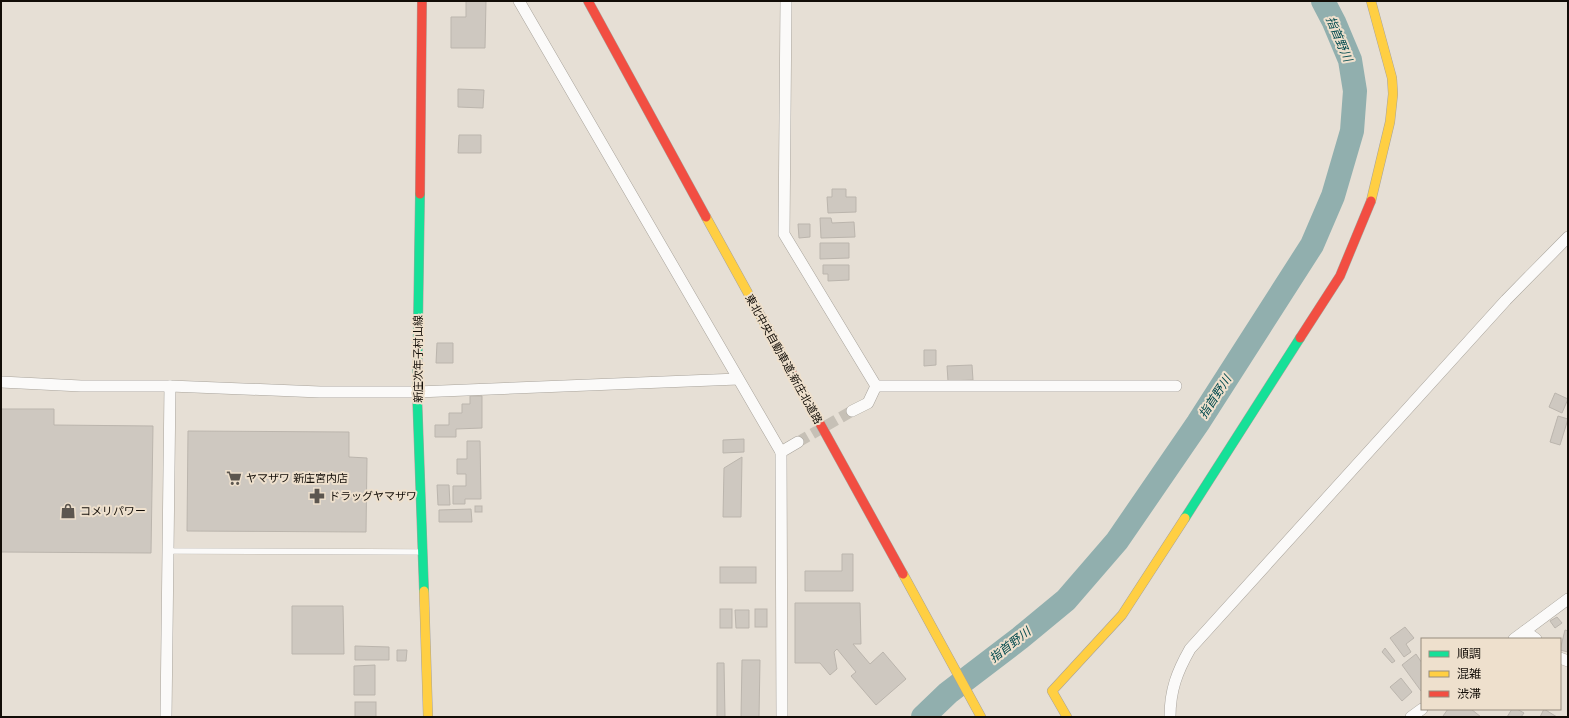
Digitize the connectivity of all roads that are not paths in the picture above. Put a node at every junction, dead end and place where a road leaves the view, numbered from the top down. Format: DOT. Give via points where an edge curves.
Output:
graph roads {
  1 [pos="422,1"];
  2 [pos="519,1"];
  3 [pos="786,1"];
  4 [pos="1372,1"];
  5 [pos="590,5"];
  6 [pos="1568,238"];
  7 [pos="738,379"];
  8 [pos="1,382"];
  9 [pos="170,386"];
  10 [pos="876,386"];
  11 [pos="1176,386"];
  12 [pos="417,392"];
  13 [pos="852,411"];
  14 [pos="798,442"];
  15 [pos="780,452"];
  16 [pos="168,551"];
  17 [pos="423,552"];
  18 [pos="1568,599"];
  19 [pos="1525,631"];
  20 [pos="1515,638"];
  21 [pos="1535,638"];
  22 [pos="1421,710"];
  23 [pos="166,717"];
  24 [pos="428,717"];
  25 [pos="782,717"];
  26 [pos="981,717"];
  27 [pos="1067,717"];
  28 [pos="1170,717"];
  29 [pos="1411,717"];
  1 -- 12 [label="main road, 新庄次年子村山線"];
  2 -- 7 [label="street"];
  3 -- 10 [label="street" via="784,234"];
  4 -- 27 [label="main road" via="1392,78 1390,122 1372,196 1340,276 1122,615 1052,691"];
  5 -- 26 [label="main road, 東北中央自動車道;新庄北道路"];
  6 -- 28 [label="street" via="1506,300 1190,649 1174,685"];
  7 -- 12 [label="street"];
  7 -- 15 [label="street"];
  8 -- 9 [label="street" via="81,386"];
  9 -- 12 [label="street" via="320,392"];
  9 -- 16 [label="street"];
  10 -- 11 [label="street"];
  10 -- 13 [label="street" via="868,403"];
  12 -- 17 [label="main road, 新庄次年子村山線"];
  14 -- 15 [label="street"];
  15 -- 25 [label="street"];
  16 -- 17 [label="lane"];
  16 -- 23 [label="street"];
  17 -- 24 [label="main road, 新庄次年子村山線"];
  18 -- 19 [label="street"];
  19 -- 20 [label="street"];
  19 -- 21 [label="street"];
  22 -- 29 [label="street"];
}
